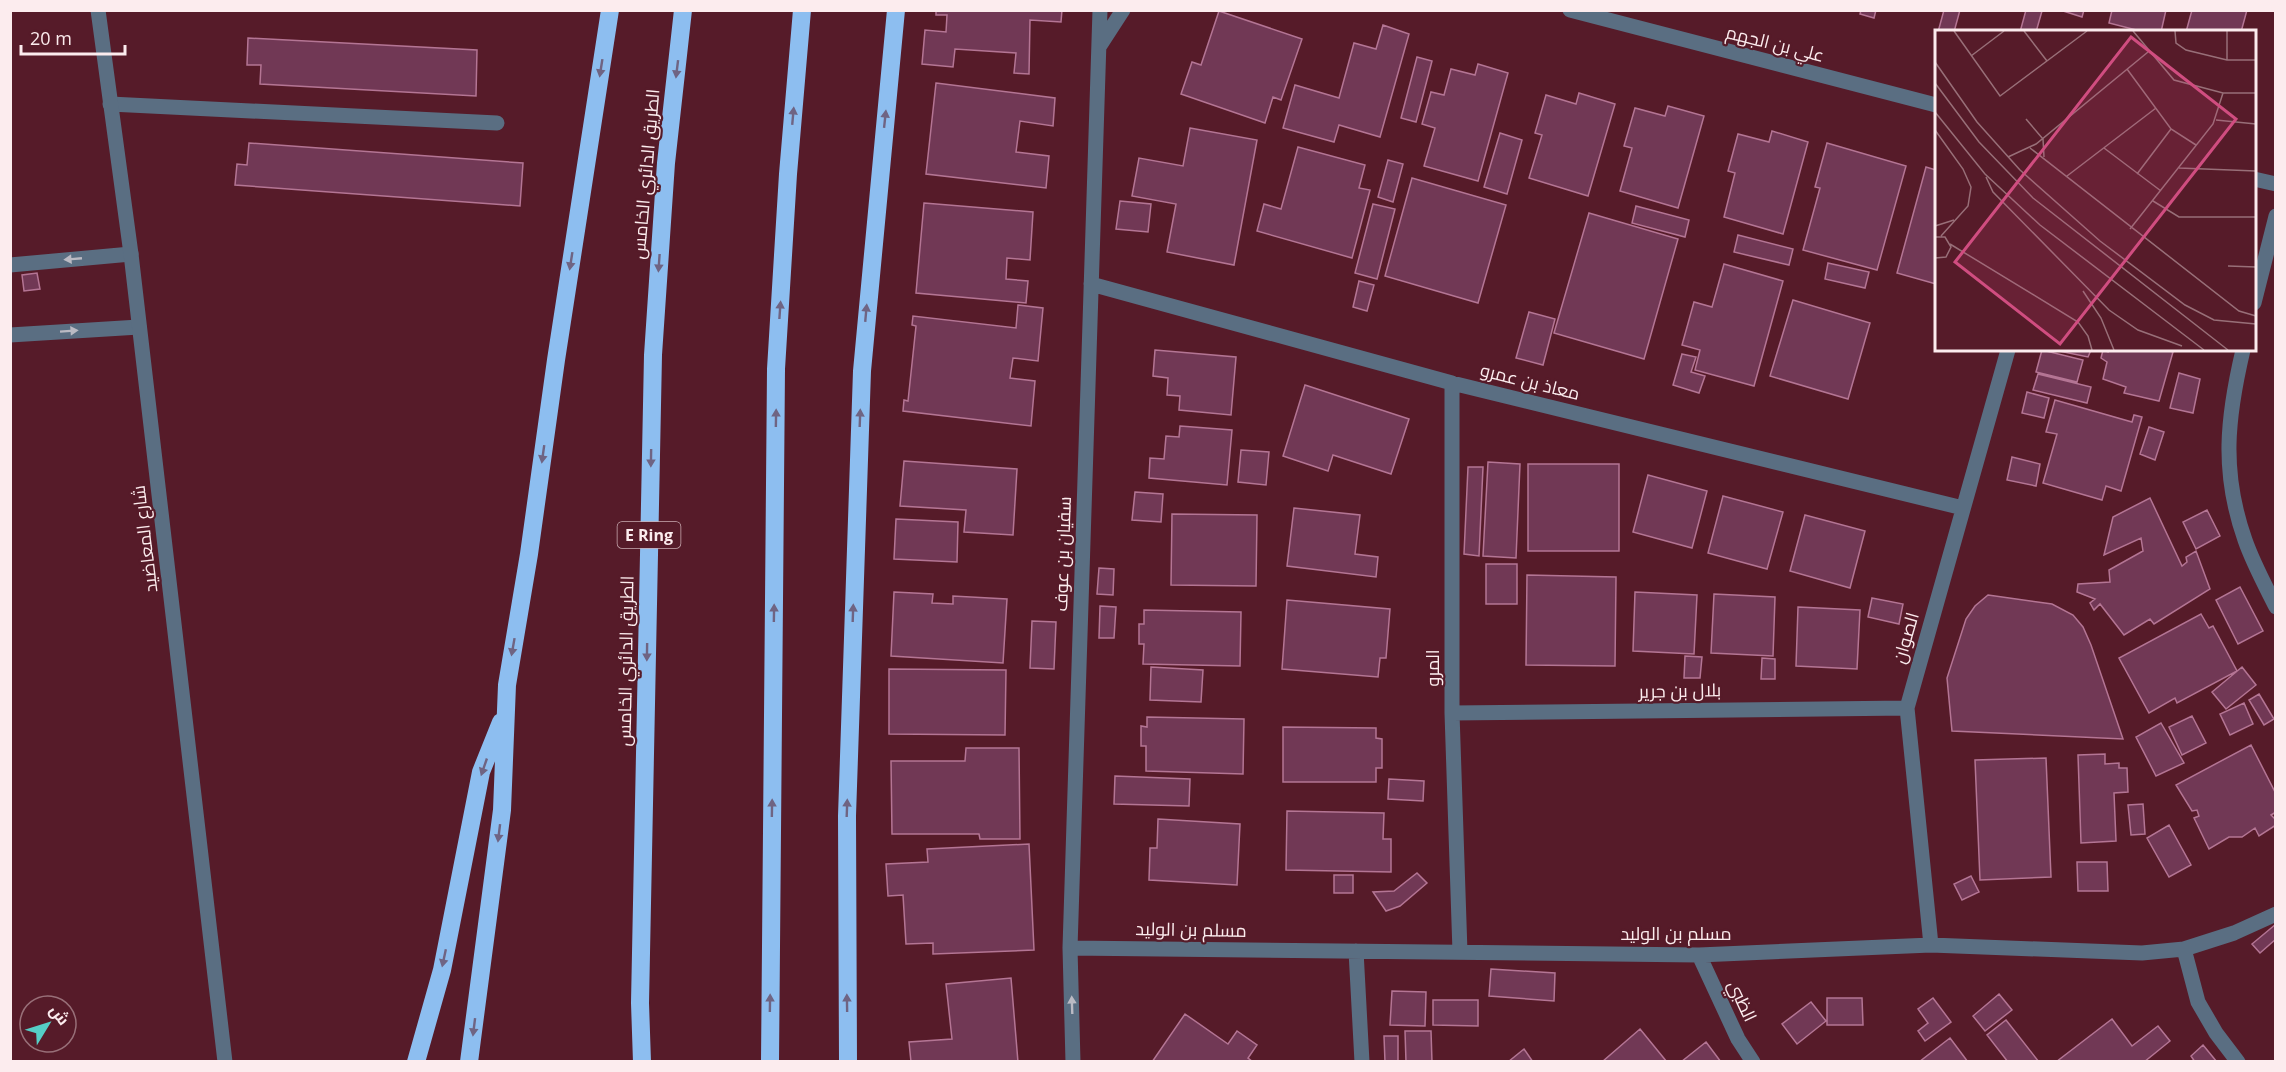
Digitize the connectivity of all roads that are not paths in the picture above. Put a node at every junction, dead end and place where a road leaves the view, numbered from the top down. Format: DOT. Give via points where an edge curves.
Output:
graph roads {
  1 [pos="610,10"];
  2 [pos="683,10"];
  3 [pos="802,10"];
  4 [pos="896,10"];
  5 [pos="1100,10"];
  6 [pos="1123,10"];
  7 [pos="1570,10"];
  8 [pos="98,11"];
  9 [pos="1099,47"];
  10 [pos="110,104"];
  11 [pos="1935,105"];
  12 [pos="497,123"];
  13 [pos="2256,179"];
  14 [pos="2276,184"];
  15 [pos="2276,216"];
  16 [pos="131,254"];
  17 [pos="10,265"];
  18 [pos="1091,284"];
  19 [pos="2256,295"];
  20 [pos="139,327"];
  21 [pos="10,335"];
  22 [pos="2008,351"];
  23 [pos="2244,351"];
  24 [pos="1452,383"];
  25 [pos="1963,507"];
  26 [pos="2276,608"];
  27 [pos="1907,708"];
  28 [pos="505,712"];
  29 [pos="1452,713"];
  30 [pos="2276,914"];
  31 [pos="1931,945"];
  32 [pos="1070,948"];
  33 [pos="2184,949"];
  34 [pos="1356,951"];
  35 [pos="1460,952"];
  36 [pos="1700,955"];
  37 [pos="225,1062"];
  38 [pos="416,1062"];
  39 [pos="469,1062"];
  40 [pos="642,1062"];
  41 [pos="770,1062"];
  42 [pos="848,1062"];
  43 [pos="1074,1062"];
  44 [pos="1362,1062"];
  45 [pos="1753,1062"];
  46 [pos="2238,1062"];
  1 -- 28 [label="highway, one-way"];
  2 -- 40 [label="highway, الطريق الدائري الخامس / E Ring, one-way" via="666,163 653,355 640,991"];
  41 -- 3 [label="highway, one-way" via="776,369"];
  42 -- 4 [label="highway, one-way" via="847,816 862,371"];
  5 -- 9 [label="street, سفيان بن عوف"];
  6 -- 9 [label="street"];
  7 -- 11 [label="street, علي بن الجهم"];
  8 -- 10 [label="street, شارع المعاضيد"];
  9 -- 18 [label="street, سفيان بن عوف"];
  10 -- 12 [label="street"];
  10 -- 16 [label="street, شارع المعاضيد"];
  13 -- 14 [label="street"];
  15 -- 19 [label="street"];
  16 -- 17 [label="street, one-way"];
  16 -- 20 [label="street, شارع المعاضيد"];
  18 -- 24 [label="street, معاذ بن عمرو"];
  18 -- 32 [label="street, سفيان بن عوف"];
  21 -- 20 [label="street, one-way"];
  20 -- 37 [label="street, شارع المعاضيد"];
  22 -- 25 [label="street, الصوان"];
  23 -- 26 [label="street" via="2228,438 2230,487 2245,541"];
  24 -- 25 [label="street, معاذ بن عمرو"];
  24 -- 29 [label="street, المرو"];
  25 -- 27 [label="street, الصوان"];
  27 -- 29 [label="street, بلال بن جرير"];
  27 -- 31 [label="street, الصوان"];
  28 -- 38 [label="highway, one-way" via="482,772 442,970"];
  28 -- 39 [label="highway, one-way" via="502,810"];
  29 -- 35 [label="street, المرو"];
  30 -- 33 [label="street, مسلم بن الوليد"];
  31 -- 33 [label="street, مسلم بن الوليد" via="2142,953"];
  31 -- 36 [label="street, مسلم بن الوليد"];
  32 -- 34 [label="street, مسلم بن الوليد"];
  43 -- 32 [label="street, سفيان بن عوف, one-way"];
  33 -- 46 [label="street" via="2198,1002"];
  34 -- 35 [label="street, مسلم بن الوليد"];
  34 -- 44 [label="street"];
  35 -- 36 [label="street, مسلم بن الوليد"];
  36 -- 45 [label="street, الظبي" via="1738,1039"];
}
